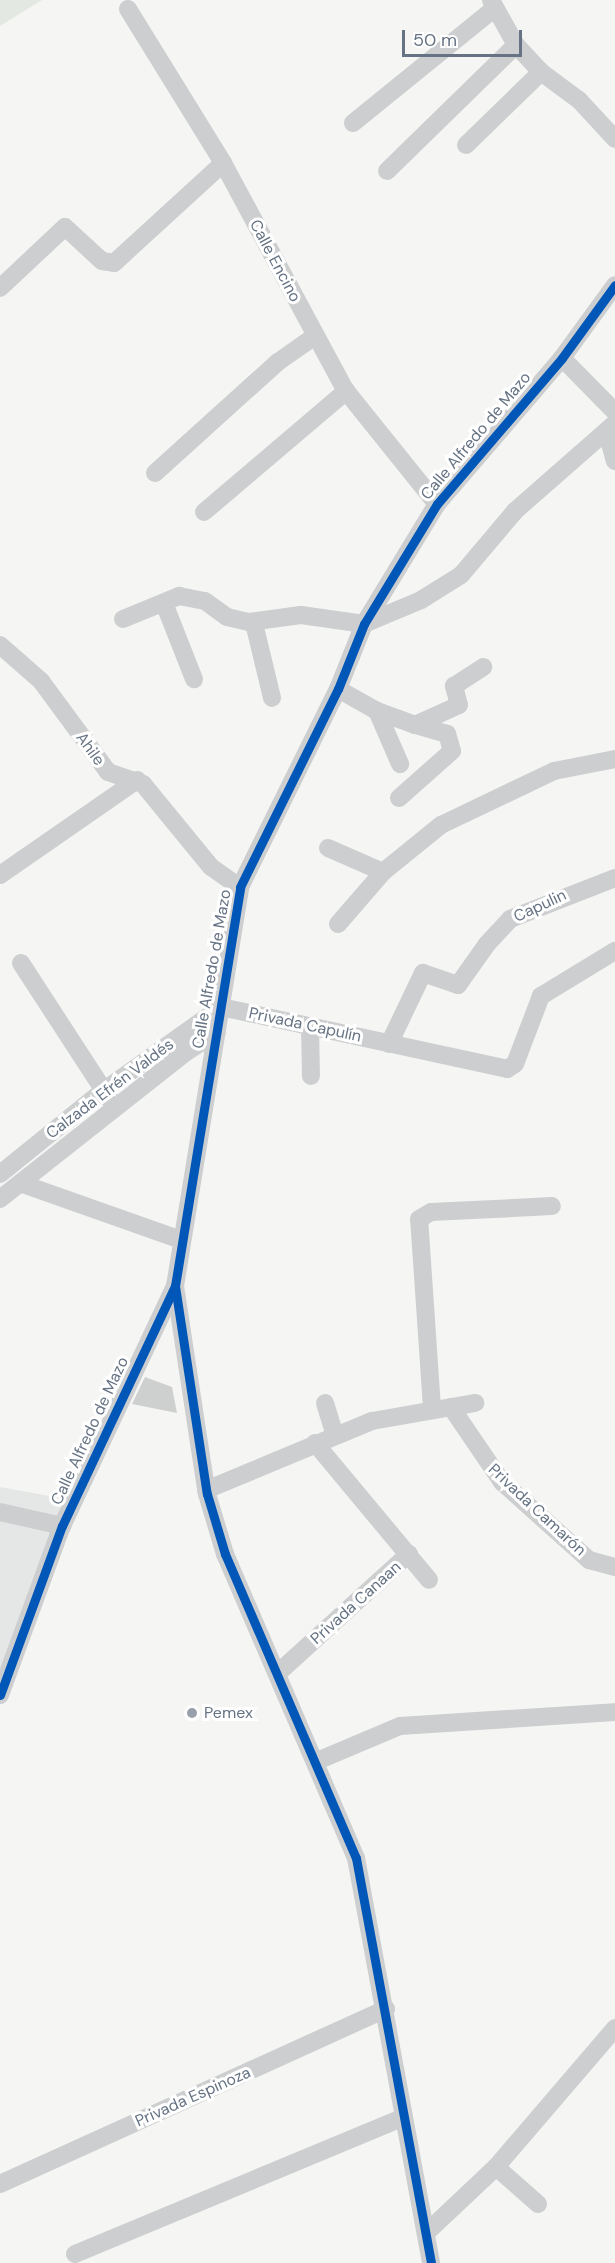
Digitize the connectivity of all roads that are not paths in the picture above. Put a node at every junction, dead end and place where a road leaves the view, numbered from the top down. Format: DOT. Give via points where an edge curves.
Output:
graph roads {
  1 [pos="493,5"];
  2 [pos="128,9"];
  3 [pos="516,45"];
  4 [pos="541,72"];
  5 [pos="353,123"];
  6 [pos="615,139"];
  7 [pos="466,145"];
  8 [pos="223,163"];
  9 [pos="387,171"];
  10 [pos="615,285"];
  11 [pos="0,288"];
  12 [pos="315,336"];
  13 [pos="562,358"];
  14 [pos="346,392"];
  15 [pos="615,412"];
  16 [pos="611,428"];
  17 [pos="615,461"];
  18 [pos="156,473"];
  19 [pos="437,504"];
  20 [pos="204,512"];
  21 [pos="164,603"];
  22 [pos="123,619"];
  23 [pos="254,623"];
  24 [pos="364,624"];
  25 [pos="0,645"];
  26 [pos="483,668"];
  27 [pos="194,679"];
  28 [pos="338,689"];
  29 [pos="272,698"];
  30 [pos="377,711"];
  31 [pos="415,725"];
  32 [pos="615,759"];
  33 [pos="400,764"];
  34 [pos="137,780"];
  35 [pos="399,798"];
  36 [pos="328,848"];
  37 [pos="383,872"];
  38 [pos="0,875"];
  39 [pos="615,878"];
  40 [pos="240,887"];
  41 [pos="338,924"];
  42 [pos="615,951"];
  43 [pos="21,963"];
  44 [pos="221,1007"];
  45 [pos="310,1026"];
  46 [pos="216,1033"];
  47 [pos="389,1044"];
  48 [pos="311,1076"];
  49 [pos="104,1091"];
  50 [pos="115,1107"];
  51 [pos="0,1174"];
  52 [pos="20,1183"];
  53 [pos="0,1199"];
  54 [pos="552,1206"];
  55 [pos="181,1240"];
  56 [pos="175,1286"];
  57 [pos="326,1403"];
  58 [pos="475,1403"];
  59 [pos="451,1407"];
  60 [pos="432,1408"];
  61 [pos="335,1435"];
  62 [pos="315,1443"];
  63 [pos="206,1490"];
  64 [pos="0,1512"];
  65 [pos="62,1526"];
  66 [pos="409,1554"];
  67 [pos="615,1567"];
  68 [pos="429,1580"];
  69 [pos="278,1673"];
  70 [pos="0,1695"];
  71 [pos="615,1712"];
  72 [pos="317,1761"];
  73 [pos="386,2009"];
  74 [pos="615,2028"];
  75 [pos="404,2117"];
  76 [pos="496,2167"];
  77 [pos="0,2184"];
  78 [pos="538,2204"];
  79 [pos="426,2233"];
  80 [pos="75,2254"];
  81 [pos="431,2263"];
  1 -- 3 [label="street"];
  1 -- 5 [label="street"];
  2 -- 8 [label="street, Calle Encino"];
  3 -- 4 [label="street"];
  3 -- 9 [label="street"];
  4 -- 6 [label="street" via="568,90"];
  4 -- 7 [label="street"];
  8 -- 11 [label="street" via="114,264 102,261 65,228"];
  8 -- 12 [label="street, Calle Encino"];
  10 -- 13 [label="street, Calle Alfredo de Mazo"];
  12 -- 14 [label="street, Calle Encino"];
  12 -- 18 [label="street" via="278,362"];
  13 -- 15 [label="street"];
  13 -- 19 [label="street, Calle Alfredo de Mazo"];
  14 -- 19 [label="street, Calle Encino"];
  14 -- 20 [label="street"];
  16 -- 17 [label="street"];
  16 -- 24 [label="street" via="515,511 461,575 421,600"];
  19 -- 24 [label="street, Calle Alfredo de Mazo"];
  21 -- 22 [label="street"];
  21 -- 23 [label="street" via="179,596 201,600 227,617"];
  21 -- 27 [label="street"];
  23 -- 24 [label="street" via="301,615"];
  23 -- 29 [label="street"];
  24 -- 28 [label="street, Calle Alfredo de Mazo"];
  25 -- 34 [label="street, Ahile" via="44,685 108,772"];
  26 -- 31 [label="street" via="454,686 458,705"];
  28 -- 30 [label="street"];
  28 -- 40 [label="street, Calle Alfredo de Mazo"];
  30 -- 31 [label="street"];
  30 -- 33 [label="street"];
  31 -- 35 [label="street" via="447,734 452,751"];
  32 -- 37 [label="street" via="554,771 501,794 441,825"];
  34 -- 38 [label="street"];
  34 -- 40 [label="street" via="211,867"];
  36 -- 37 [label="street"];
  37 -- 41 [label="street"];
  39 -- 47 [label="street, Capulin" via="510,919 458,986 427,972 421,974"];
  40 -- 44 [label="street, Calle Alfredo de Mazo"];
  42 -- 47 [label="street, Privada Capulín" via="541,996 512,1068"];
  43 -- 49 [label="street"];
  44 -- 45 [label="street, Privada Capulín"];
  44 -- 46 [label="street, Calle Alfredo de Mazo"];
  44 -- 49 [label="street, Calzada Efrén Valdés"];
  45 -- 47 [label="street, Privada Capulín"];
  45 -- 48 [label="street"];
  46 -- 50 [label="street, Calzada Efrén Valdés"];
  46 -- 55 [label="street, Calle Alfredo de Mazo"];
  49 -- 50 [label="street"];
  49 -- 51 [label="street, Calzada Efrén Valdés"];
  50 -- 52 [label="street, Calzada Efrén Valdés"];
  52 -- 53 [label="street, Calzada Efrén Valdés"];
  52 -- 55 [label="street"];
  54 -- 60 [label="street" via="431,1212 419,1219"];
  55 -- 56 [label="street, Calle Alfredo de Mazo"];
  56 -- 63 [label="street"];
  56 -- 65 [label="street, Calle Alfredo de Mazo"];
  57 -- 61 [label="street"];
  58 -- 59 [label="street"];
  59 -- 60 [label="street"];
  59 -- 67 [label="street, Privada Camarón" via="502,1482 589,1560"];
  60 -- 61 [label="street" via="372,1421"];
  61 -- 62 [label="street"];
  62 -- 63 [label="street"];
  62 -- 66 [label="street"];
  63 -- 69 [label="street" via="228,1562"];
  64 -- 65 [label="street"];
  65 -- 70 [label="street, Calle Alfredo de Mazo"];
  66 -- 68 [label="street, Privada Canaan"];
  66 -- 69 [label="street, Privada Canaan"];
  69 -- 72 [label="street"];
  71 -- 72 [label="street" via="400,1726"];
  72 -- 73 [label="street" via="356,1858"];
  73 -- 75 [label="street"];
  73 -- 77 [label="street, Privada Espinoza"];
  74 -- 76 [label="street"];
  75 -- 79 [label="street"];
  75 -- 80 [label="street"];
  76 -- 78 [label="street"];
  76 -- 79 [label="street"];
  79 -- 81 [label="street"];
}
